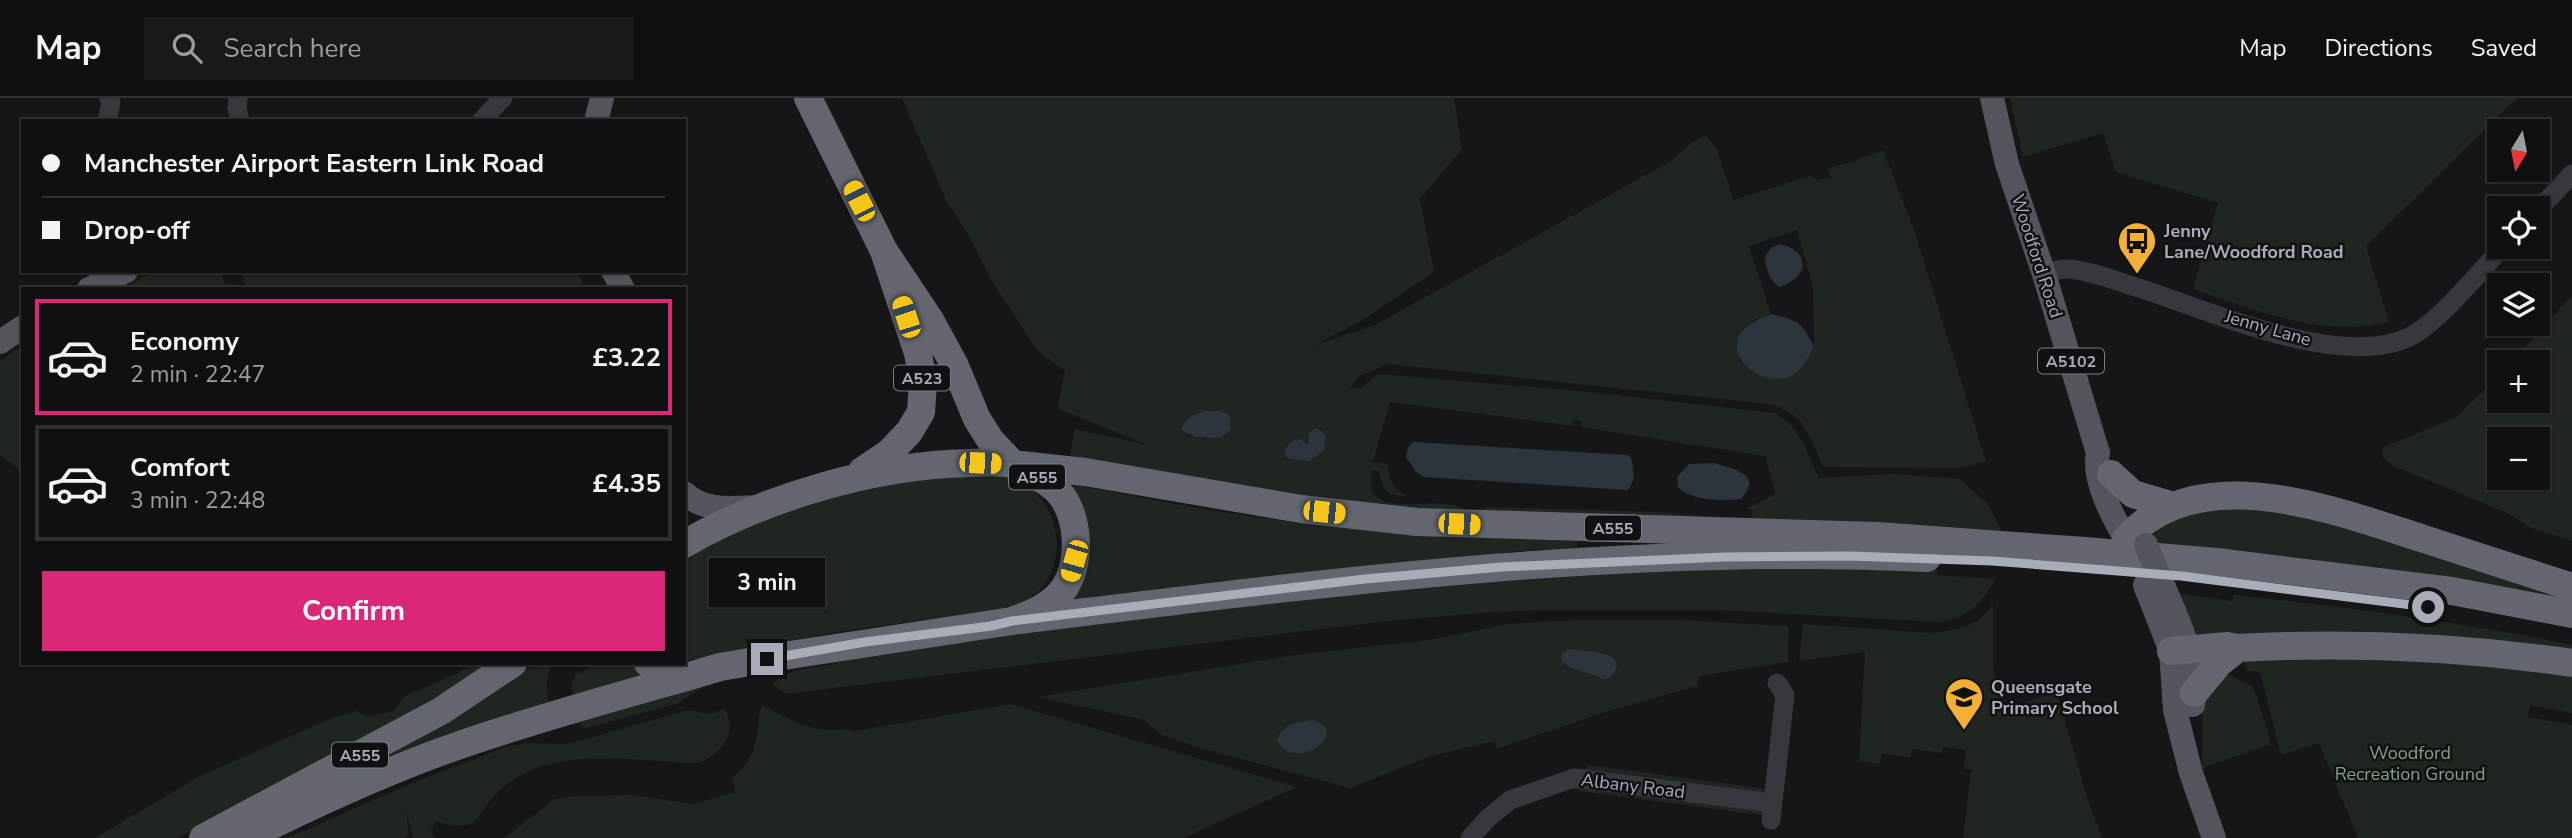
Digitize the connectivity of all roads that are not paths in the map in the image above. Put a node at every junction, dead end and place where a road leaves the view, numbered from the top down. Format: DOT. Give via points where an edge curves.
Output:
graph roads {
  1 [pos="238,98"];
  2 [pos="503,98"];
  3 [pos="604,98"];
  4 [pos="808,98"];
  5 [pos="1992,98"];
  6 [pos="240,119"];
  7 [pos="483,119"];
  8 [pos="597,119"];
  9 [pos="609,119"];
  10 [pos="2572,174"];
  11 [pos="2550,197"];
  12 [pos="884,251"];
  13 [pos="2492,259"];
  14 [pos="120,273"];
  15 [pos="2044,274"];
  16 [pos="93,287"];
  17 [pos="21,328"];
  18 [pos="0,342"];
  19 [pos="955,366"];
  20 [pos="2105,463"];
  21 [pos="1013,464"];
  22 [pos="1062,470"];
  23 [pos="851,478"];
  24 [pos="686,495"];
  25 [pos="2170,505"];
  26 [pos="767,506"];
  27 [pos="2134,539"];
  28 [pos="686,543"];
  29 [pos="2572,587"];
  30 [pos="2572,614"];
  31 [pos="1012,621"];
  32 [pos="2572,633"];
  33 [pos="2238,648"];
  34 [pos="2180,650"];
  35 [pos="2572,663"];
  36 [pos="510,665"];
  37 [pos="651,665"];
  38 [pos="683,678"];
  39 [pos="1777,683"];
  40 [pos="2194,693"];
  41 [pos="2185,743"];
  42 [pos="202,838"];
  43 [pos="246,838"];
  44 [pos="1470,838"];
  45 [pos="2214,838"];
  1 -- 6 [label="street"];
  2 -- 7 [label="street"];
  3 -- 8 [label="main road"];
  3 -- 9 [label="main road"];
  4 -- 12 [label="highway, A523"];
  5 -- 15 [label="main road, Woodford Road / A5102" via="2007,164"];
  10 -- 11 [label="street"];
  12 -- 19 [label="highway, A523"];
  12 -- 23 [label="highway, A523" via="918,353 921,412 890,452"];
  13 -- 15 [label="street, Jenny Lane" via="2412,336 2371,346 2300,340 2103,276 2065,268"];
  14 -- 16 [label="main road"];
  15 -- 20 [label="main road, Woodford Road / A5102"];
  17 -- 18 [label="main road"];
  19 -- 21 [label="highway, A523" via="977,419"];
  19 -- 22 [label="highway, A523" via="1008,440 1023,453"];
  20 -- 25 [label="highway" via="2133,494"];
  20 -- 27 [label="main road, Woodford Road / A5102" via="2096,465 2115,524"];
  21 -- 22 [label="highway, A555"];
  21 -- 23 [label="highway, A555" via="947,463"];
  21 -- 31 [label="highway, A555" via="1060,494 1076,542 1065,587 1053,600"];
  22 -- 30 [label="highway, A555" via="1301,509 1417,522 1877,536 2085,551 2452,591"];
  23 -- 26 [label="highway, A555"];
  24 -- 26 [label="main road" via="708,507"];
  25 -- 27 [label="highway"];
  25 -- 29 [label="highway" via="2239,496 2320,506"];
  26 -- 28 [label="highway, A555"];
  27 -- 34 [label="main road, Woodford Road / A5102"];
  31 -- 32 [label="highway, A555" via="1501,567 1875,555 2181,576 2425,607"];
  31 -- 38 [label="highway, A555" via="802,652"];
  33 -- 34 [label="highway"];
  33 -- 35 [label="highway" via="2372,645 2513,654"];
  33 -- 40 [label="highway"];
  34 -- 40 [label="main road, Woodford Road / A5102"];
  34 -- 41 [label="main road, Woodford Road / A5102" via="2175,710"];
  36 -- 42 [label="highway, A555" via="441,711"];
  37 -- 38 [label="highway"];
  38 -- 43 [label="highway, A555" via="454,747"];
  39 -- 44 [label="street, Albany Road" via="1785,695 1772,811 1574,778 1510,800"];
  40 -- 41 [label="main road, Woodford Road / A5102"];
  41 -- 45 [label="main road, Woodford Road / A5102"];
}
